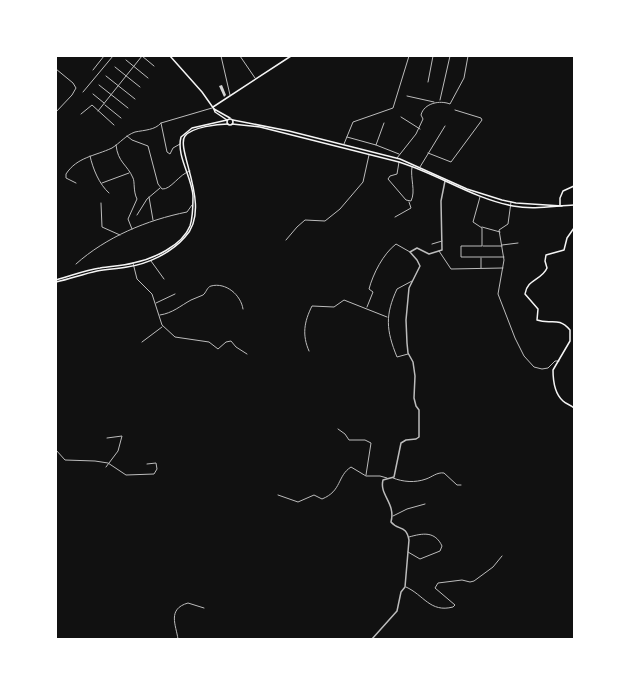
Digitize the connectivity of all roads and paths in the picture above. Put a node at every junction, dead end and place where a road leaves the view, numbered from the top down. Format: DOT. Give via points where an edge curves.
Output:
graph roads {
  1 [pos="104,56"];
  2 [pos="113,56"];
  3 [pos="142,56"];
  4 [pos="170,56"];
  5 [pos="221,56"];
  6 [pos="240,56"];
  7 [pos="291,56"];
  8 [pos="409,56"];
  9 [pos="433,56"];
  10 [pos="450,56"];
  11 [pos="468,56"];
  12 [pos="126,60"];
  13 [pos="134,66"];
  14 [pos="154,66"];
  15 [pos="115,68"];
  16 [pos="56,69"];
  17 [pos="93,70"];
  18 [pos="106,76"];
  19 [pos="126,76"];
  20 [pos="148,78"];
  21 [pos="256,78"];
  22 [pos="428,82"];
  23 [pos="99,85"];
  24 [pos="118,86"];
  25 [pos="140,87"];
  26 [pos="83,92"];
  27 [pos="93,94"];
  28 [pos="111,95"];
  29 [pos="230,95"];
  30 [pos="408,96"];
  31 [pos="135,99"];
  32 [pos="440,101"];
  33 [pos="435,102"];
  34 [pos="104,104"];
  35 [pos="128,108"];
  36 [pos="213,108"];
  37 [pos="455,110"];
  38 [pos="98,111"];
  39 [pos="56,112"];
  40 [pos="81,114"];
  41 [pos="220,115"];
  42 [pos="401,117"];
  43 [pos="121,118"];
  44 [pos="230,118"];
  45 [pos="227,120"];
  46 [pos="233,120"];
  47 [pos="219,121"];
  48 [pos="384,122"];
  49 [pos="161,123"];
  50 [pos="228,124"];
  51 [pos="232,124"];
  52 [pos="114,125"];
  53 [pos="445,126"];
  54 [pos="420,129"];
  55 [pos="127,136"];
  56 [pos="346,137"];
  57 [pos="318,140"];
  58 [pos="116,144"];
  59 [pos="180,144"];
  60 [pos="344,145"];
  61 [pos="376,145"];
  62 [pos="350,148"];
  63 [pos="369,154"];
  64 [pos="400,154"];
  65 [pos="428,154"];
  66 [pos="89,155"];
  67 [pos="390,158"];
  68 [pos="397,158"];
  69 [pos="399,162"];
  70 [pos="412,166"];
  71 [pos="420,167"];
  72 [pos="189,171"];
  73 [pos="129,173"];
  74 [pos="446,181"];
  75 [pos="76,183"];
  76 [pos="101,183"];
  77 [pos="574,186"];
  78 [pos="161,188"];
  79 [pos="110,193"];
  80 [pos="480,196"];
  81 [pos="149,197"];
  82 [pos="409,201"];
  83 [pos="511,202"];
  84 [pos="101,203"];
  85 [pos="194,205"];
  86 [pos="510,205"];
  87 [pos="574,205"];
  88 [pos="560,206"];
  89 [pos="137,214"];
  90 [pos="395,217"];
  91 [pos="153,220"];
  92 [pos="481,226"];
  93 [pos="574,228"];
  94 [pos="132,229"];
  95 [pos="500,232"];
  96 [pos="121,236"];
  97 [pos="286,240"];
  98 [pos="442,241"];
  99 [pos="432,244"];
  100 [pos="518,244"];
  101 [pos="502,245"];
  102 [pos="482,246"];
  103 [pos="439,251"];
  104 [pos="410,252"];
  105 [pos="504,257"];
  106 [pos="481,258"];
  107 [pos="151,261"];
  108 [pos="134,263"];
  109 [pos="76,264"];
  110 [pos="133,266"];
  111 [pos="503,268"];
  112 [pos="481,269"];
  113 [pos="164,279"];
  114 [pos="413,280"];
  115 [pos="56,281"];
  116 [pos="176,294"];
  117 [pos="156,303"];
  118 [pos="243,308"];
  119 [pos="367,308"];
  120 [pos="160,316"];
  121 [pos="387,317"];
  122 [pos="162,326"];
  123 [pos="142,342"];
  124 [pos="308,351"];
  125 [pos="247,354"];
  126 [pos="408,354"];
  127 [pos="559,361"];
  128 [pos="574,408"];
  129 [pos="338,429"];
  130 [pos="107,438"];
  131 [pos="56,450"];
  132 [pos="108,463"];
  133 [pos="147,464"];
  134 [pos="106,467"];
  135 [pos="366,476"];
  136 [pos="387,478"];
  137 [pos="392,478"];
  138 [pos="461,485"];
  139 [pos="278,495"];
  140 [pos="425,504"];
  141 [pos="393,516"];
  142 [pos="408,537"];
  143 [pos="407,551"];
  144 [pos="502,556"];
  145 [pos="405,587"];
  146 [pos="204,608"];
  147 [pos="178,639"];
  148 [pos="372,639"];
  1 -- 17 [label="street"];
  2 -- 26 [label="street"];
  3 -- 13 [label="street"];
  3 -- 14 [label="street"];
  4 -- 36 [label="main road"];
  5 -- 29 [label="street"];
  6 -- 21 [label="street"];
  7 -- 21 [label="main road"];
  8 -- 56 [label="street" via="393,108 353,122"];
  9 -- 22 [label="street"];
  10 -- 32 [label="street"];
  11 -- 32 [label="street" via="464,78 450,104"];
  12 -- 13 [label="street"];
  13 -- 19 [label="street"];
  13 -- 20 [label="street"];
  15 -- 19 [label="street"];
  16 -- 39 [label="street" via="73,82 76,88"];
  18 -- 24 [label="street"];
  19 -- 24 [label="street"];
  19 -- 25 [label="street"];
  21 -- 29 [label="main road"];
  23 -- 28 [label="street"];
  24 -- 28 [label="street"];
  24 -- 31 [label="street"];
  27 -- 34 [label="street"];
  28 -- 34 [label="street"];
  28 -- 35 [label="street"];
  29 -- 36 [label="main road"];
  30 -- 33 [label="street"];
  32 -- 33 [label="street"];
  33 -- 54 [label="street" via="421,112 423,119"];
  34 -- 38 [label="street"];
  34 -- 43 [label="street"];
  36 -- 41 [label="main road"];
  36 -- 44 [label="main road"];
  36 -- 49 [label="street"];
  37 -- 65 [label="street" via="482,120 451,162"];
  38 -- 40 [label="street" via="92,105"];
  38 -- 52 [label="street"];
  41 -- 45 [label="main road"];
  41 -- 47 [label="main road"];
  42 -- 54 [label="street"];
  44 -- 45 [label="main road"];
  44 -- 46 [label="main road"];
  45 -- 47 [label="main road"];
  45 -- 50 [label="main road"];
  46 -- 51 [label="main road"];
  46 -- 57 [label="main road"];
  47 -- 59 [label="main road" via="187,130 181,137"];
  48 -- 61 [label="street"];
  49 -- 55 [label="street" via="157,127"];
  49 -- 59 [label="street" via="167,152 170,154 173,148"];
  50 -- 51 [label="main road"];
  50 -- 72 [label="main road" via="196,130 184,137 183,147"];
  51 -- 57 [label="main road" via="260,127"];
  53 -- 65 [label="street"];
  54 -- 64 [label="street"];
  55 -- 58 [label="street"];
  55 -- 78 [label="street" via="150,148"];
  56 -- 60 [label="street"];
  56 -- 61 [label="street"];
  57 -- 60 [label="main road"];
  57 -- 62 [label="main road"];
  58 -- 66 [label="street"];
  58 -- 73 [label="street" via="118,156"];
  59 -- 72 [label="main road"];
  60 -- 62 [label="main road"];
  61 -- 64 [label="street"];
  62 -- 63 [label="main road"];
  62 -- 67 [label="main road"];
  63 -- 67 [label="main road"];
  63 -- 97 [label="street" via="363,182 340,209 325,221 305,220"];
  64 -- 68 [label="street"];
  65 -- 71 [label="street"];
  66 -- 75 [label="street" via="70,168 66,174 66,178"];
  66 -- 76 [label="street"];
  67 -- 68 [label="main road"];
  67 -- 69 [label="main road"];
  68 -- 71 [label="main road"];
  69 -- 70 [label="main road"];
  69 -- 82 [label="street" via="397,174 388,179"];
  70 -- 74 [label="main road"];
  70 -- 82 [label="street" via="413,197 412,201"];
  71 -- 74 [label="main road"];
  72 -- 78 [label="street" via="182,174 166,190"];
  72 -- 85 [label="main road"];
  73 -- 76 [label="street"];
  73 -- 94 [label="street" via="133,178 133,189 137,199 128,219"];
  74 -- 80 [label="main road"];
  74 -- 83 [label="main road"];
  74 -- 98 [label="street" via="441,201"];
  76 -- 79 [label="street"];
  77 -- 88 [label="main road" via="562,191"];
  78 -- 81 [label="street"];
  80 -- 86 [label="main road"];
  80 -- 92 [label="street" via="473,222"];
  81 -- 89 [label="street"];
  81 -- 91 [label="street"];
  82 -- 90 [label="street" via="411,208"];
  83 -- 86 [label="street"];
  83 -- 88 [label="main road"];
  84 -- 96 [label="street" via="102,227"];
  85 -- 91 [label="street" via="187,212"];
  85 -- 107 [label="main road" via="194,222 188,234 170,250"];
  85 -- 108 [label="main road" via="191,223 185,234 158,254"];
  86 -- 88 [label="main road" via="534,208"];
  86 -- 95 [label="street" via="508,224 501,228"];
  87 -- 88 [label="main road"];
  91 -- 94 [label="street"];
  92 -- 95 [label="street"];
  92 -- 102 [label="street"];
  93 -- 127 [label="main road" via="567,238 564,250 546,255 546,271 529,283 525,294 538,310 538,320 559,321 570,330 570,341"];
  94 -- 96 [label="street"];
  95 -- 101 [label="street"];
  96 -- 109 [label="street" via="96,248"];
  98 -- 99 [label="street"];
  98 -- 103 [label="street" via="442,250"];
  100 -- 101 [label="street"];
  101 -- 102 [label="street"];
  101 -- 105 [label="street"];
  102 -- 106 [label="street" via="461,246 461,257"];
  103 -- 104 [label="street" via="426,254 416,248"];
  103 -- 112 [label="street" via="451,269"];
  104 -- 114 [label="street" via="420,266"];
  104 -- 119 [label="street" via="396,244 384,255 368,289 373,292"];
  105 -- 106 [label="street"];
  105 -- 111 [label="street"];
  106 -- 112 [label="street"];
  107 -- 110 [label="main road"];
  107 -- 113 [label="street"];
  108 -- 110 [label="street"];
  108 -- 115 [label="main road" via="95,269"];
  110 -- 115 [label="main road" via="96,271"];
  110 -- 117 [label="street" via="137,279 152,294"];
  111 -- 112 [label="street"];
  111 -- 127 [label="street" via="498,294 524,356 534,367 542,369"];
  114 -- 121 [label="street" via="397,289"];
  114 -- 126 [label="street" via="409,288 406,320"];
  116 -- 117 [label="street"];
  117 -- 120 [label="street"];
  118 -- 120 [label="street" via="242,300 233,290 212,286 203,295 192,299 172,313"];
  119 -- 121 [label="street"];
  119 -- 124 [label="street" via="344,300 334,307 312,306 304,339"];
  120 -- 122 [label="street"];
  121 -- 126 [label="street" via="392,346 397,356"];
  122 -- 123 [label="street"];
  122 -- 125 [label="street" via="175,337 209,342 218,349 231,341"];
  126 -- 137 [label="street" via="413,362 415,376 414,398 420,419 419,437 401,443"];
  127 -- 128 [label="main road" via="553,370 554,384 562,400"];
  129 -- 135 [label="street" via="349,440 365,440 371,443"];
  130 -- 132 [label="street" via="122,436 118,450"];
  131 -- 132 [label="street" via="65,460"];
  132 -- 133 [label="street" via="126,475 154,474 157,469 156,463"];
  132 -- 134 [label="street"];
  135 -- 136 [label="street"];
  135 -- 139 [label="street" via="351,467 347,469 333,494 322,499 314,495 298,502"];
  136 -- 137 [label="street"];
  136 -- 141 [label="street" via="383,480 382,487"];
  137 -- 138 [label="street" via="404,482 423,480 444,473 457,485"];
  140 -- 141 [label="street"];
  141 -- 142 [label="street" via="391,522 408,532"];
  142 -- 143 [label="street"];
  142 -- 143 [label="street" via="424,533 436,537 442,546 440,551 420,560"];
  143 -- 145 [label="street"];
  144 -- 145 [label="street" via="493,567 474,581 438,583 435,588 452,602 454,607 442,608 427,603 413,590"];
  145 -- 148 [label="street" via="401,592 397,611"];
  146 -- 147 [label="street" via="188,603 178,609 174,623"];
}
